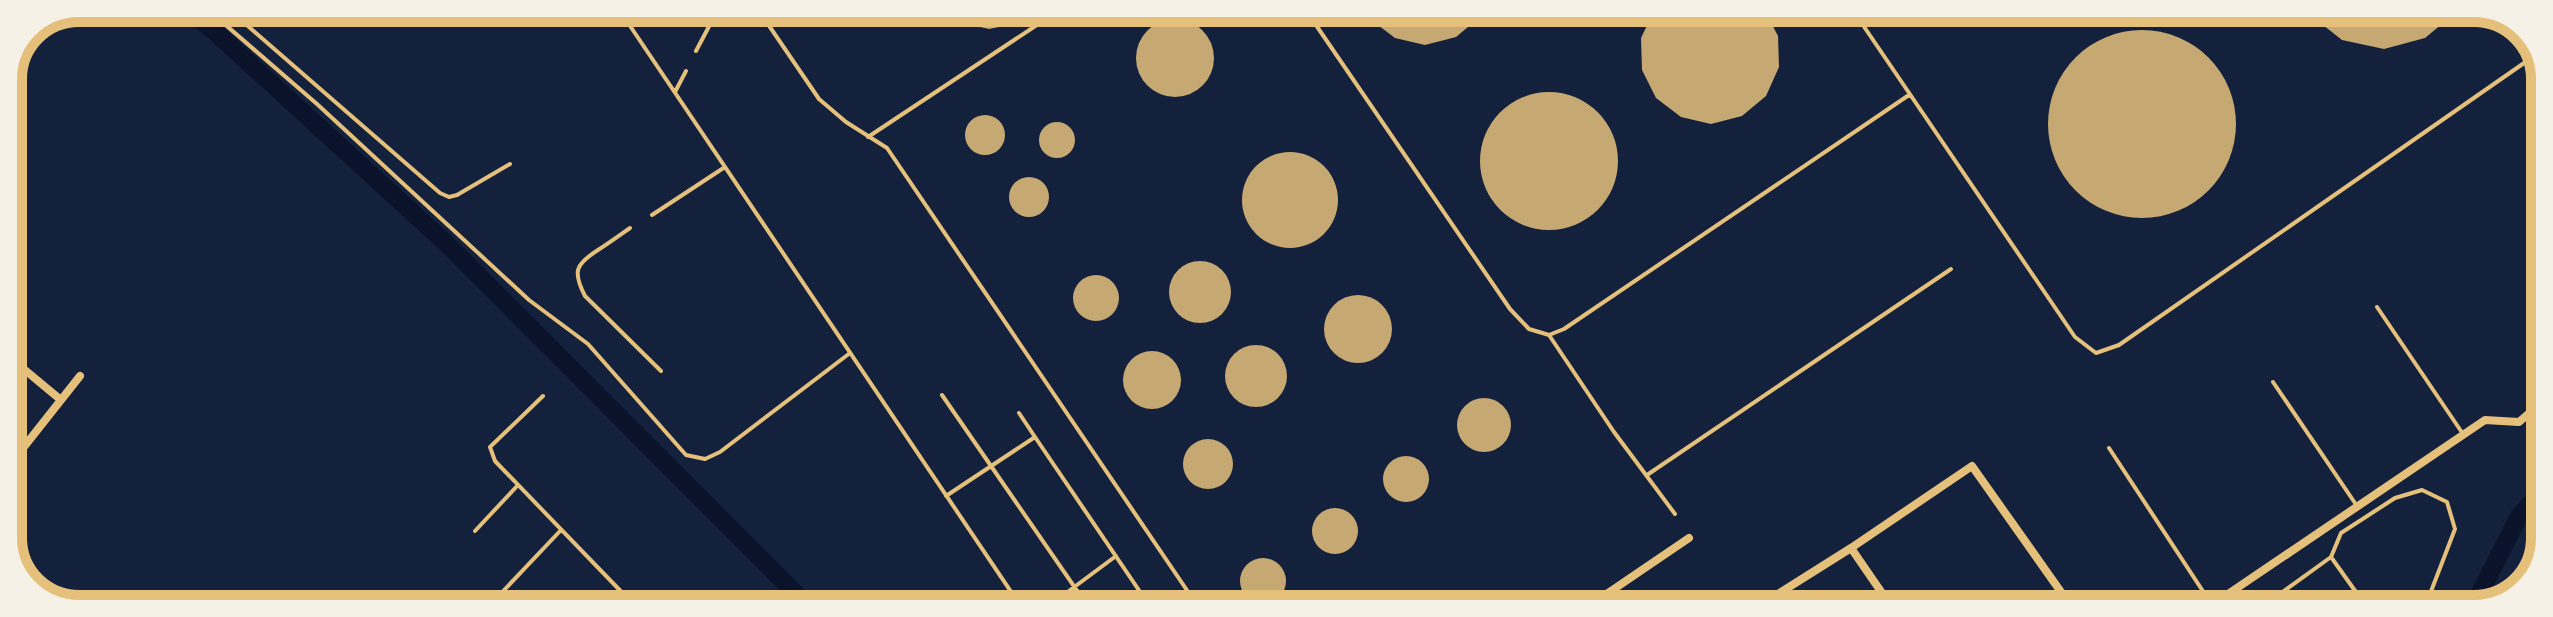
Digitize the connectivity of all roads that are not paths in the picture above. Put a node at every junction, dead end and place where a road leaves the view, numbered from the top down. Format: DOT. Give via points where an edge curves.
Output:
graph roads {
  1 [pos="222,22"];
  2 [pos="243,22"];
  3 [pos="256,22"];
  4 [pos="628,22"];
  5 [pos="711,22"];
  6 [pos="766,22"];
  7 [pos="1041,22"];
  8 [pos="1314,22"];
  9 [pos="1861,22"];
  10 [pos="249,27"];
  11 [pos="696,51"];
  12 [pos="2528,60"];
  13 [pos="686,71"];
  14 [pos="675,92"];
  15 [pos="1910,95"];
  16 [pos="868,137"];
  17 [pos="510,164"];
  18 [pos="725,167"];
  19 [pos="652,215"];
  20 [pos="630,228"];
  21 [pos="1951,269"];
  22 [pos="2377,307"];
  23 [pos="1549,335"];
  24 [pos="850,353"];
  25 [pos="22,368"];
  26 [pos="661,371"];
  27 [pos="80,376"];
  28 [pos="2273,382"];
  29 [pos="942,395"];
  30 [pos="543,396"];
  31 [pos="61,400"];
  32 [pos="2531,412"];
  33 [pos="1019,413"];
  34 [pos="2463,434"];
  35 [pos="1035,437"];
  36 [pos="2109,448"];
  37 [pos="22,449"];
  38 [pos="991,466"];
  39 [pos="1647,475"];
  40 [pos="518,485"];
  41 [pos="946,496"];
  42 [pos="2357,506"];
  43 [pos="1675,514"];
  44 [pos="561,530"];
  45 [pos="475,531"];
  46 [pos="1689,538"];
  47 [pos="1851,548"];
  48 [pos="1116,556"];
  49 [pos="2331,557"];
  50 [pos="1075,587"];
  51 [pos="499,595"];
  52 [pos="624,595"];
  53 [pos="1013,595"];
  54 [pos="1064,595"];
  55 [pos="1080,595"];
  56 [pos="1142,595"];
  57 [pos="1190,595"];
  58 [pos="1605,595"];
  59 [pos="1776,595"];
  60 [pos="1883,595"];
  61 [pos="2063,595"];
  62 [pos="2201,595"];
  63 [pos="2227,595"];
  64 [pos="2278,595"];
  65 [pos="2358,595"];
  66 [pos="2429,595"];
  1 -- 24 [label="lane" via="529,300 588,344 686,455 705,459 720,452"];
  2 -- 10 [label="lane"];
  3 -- 10 [label="lane"];
  4 -- 14 [label="lane"];
  5 -- 11 [label="lane"];
  6 -- 16 [label="lane" via="819,99"];
  7 -- 16 [label="lane"];
  8 -- 23 [label="lane" via="1510,309 1529,329"];
  9 -- 15 [label="lane"];
  10 -- 17 [label="lane" via="440,193 457,195"];
  12 -- 15 [label="lane" via="2119,345 2096,353 2075,337"];
  13 -- 14 [label="lane"];
  14 -- 18 [label="lane"];
  15 -- 23 [label="lane"];
  16 -- 57 [label="lane" via="887,148 902,169"];
  18 -- 19 [label="lane"];
  18 -- 24 [label="lane"];
  20 -- 26 [label="lane" via="582,260 578,282 585,296"];
  21 -- 39 [label="lane"];
  22 -- 34 [label="lane"];
  23 -- 39 [label="lane"];
  24 -- 41 [label="lane"];
  25 -- 31 [label="street"];
  27 -- 31 [label="street"];
  28 -- 42 [label="lane"];
  29 -- 38 [label="lane"];
  30 -- 40 [label="lane" via="490,447 495,461"];
  31 -- 37 [label="street"];
  32 -- 34 [label="street" via="2519,422 2485,420"];
  33 -- 35 [label="lane"];
  34 -- 42 [label="street"];
  35 -- 38 [label="lane"];
  35 -- 48 [label="lane"];
  36 -- 62 [label="lane"];
  38 -- 41 [label="lane"];
  38 -- 50 [label="lane"];
  39 -- 43 [label="lane"];
  40 -- 44 [label="lane"];
  40 -- 45 [label="lane"];
  41 -- 53 [label="lane"];
  42 -- 63 [label="street"];
  44 -- 51 [label="lane"];
  44 -- 52 [label="lane"];
  46 -- 58 [label="street"];
  47 -- 59 [label="street"];
  47 -- 60 [label="street"];
  47 -- 61 [label="street" via="1972,466"];
  48 -- 50 [label="lane"];
  48 -- 56 [label="lane"];
  49 -- 64 [label="lane"];
  49 -- 65 [label="lane"];
  49 -- 66 [label="lane" via="2341,533 2395,498 2422,490 2447,502 2455,529"];
  50 -- 54 [label="lane"];
  50 -- 55 [label="lane"];
}
